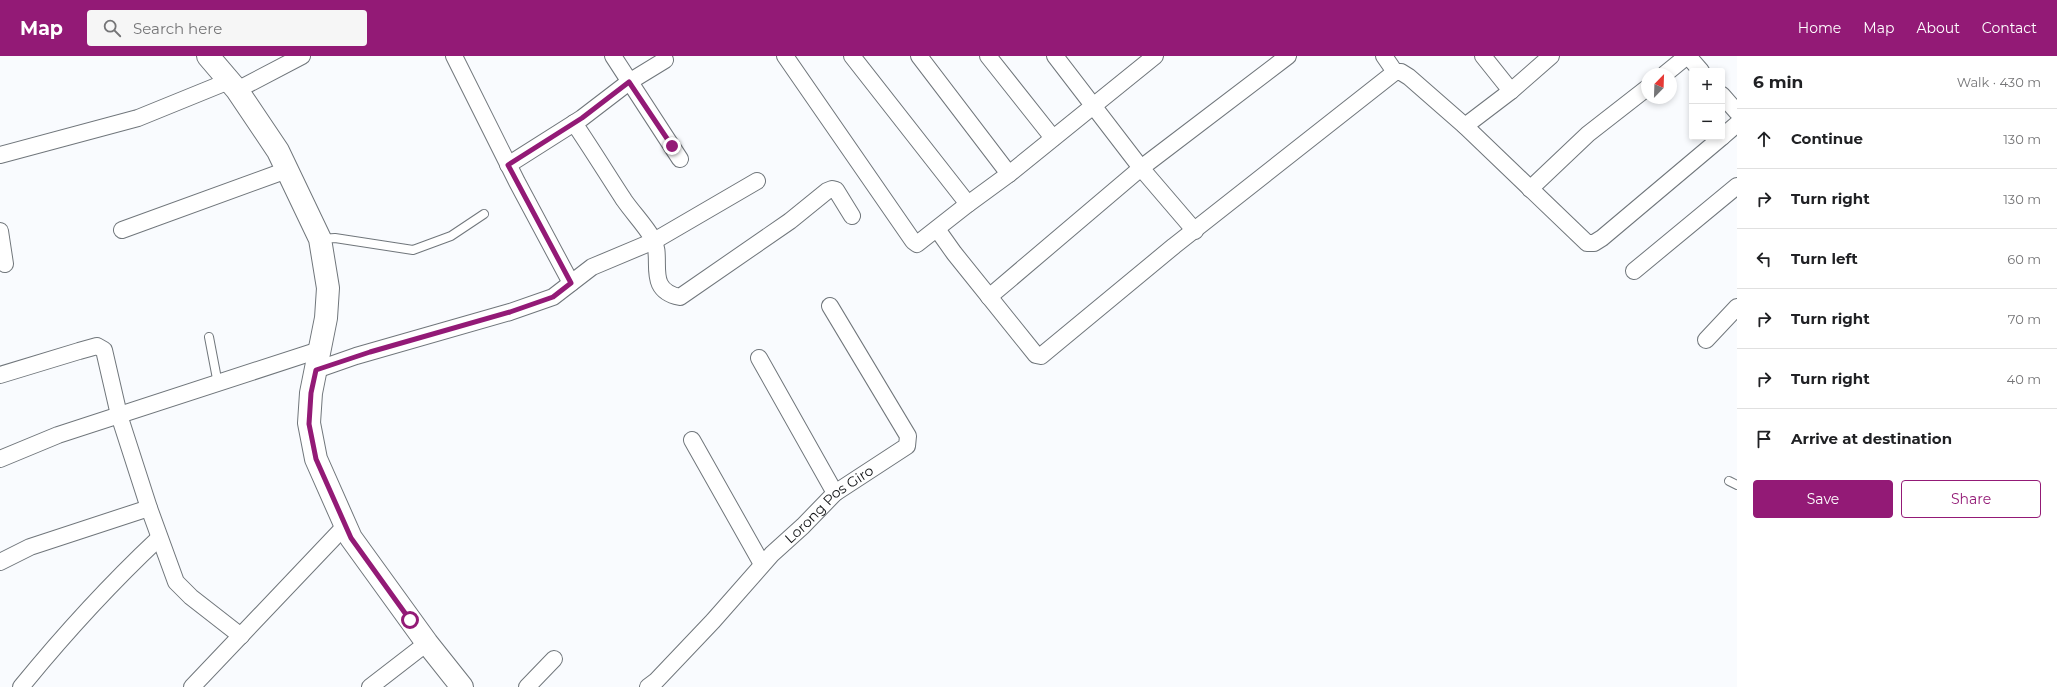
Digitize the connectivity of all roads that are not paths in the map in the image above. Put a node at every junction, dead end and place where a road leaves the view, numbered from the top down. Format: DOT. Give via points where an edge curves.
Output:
graph roads {
  1 [pos="208,56"];
  2 [pos="302,56"];
  3 [pos="454,56"];
  4 [pos="613,56"];
  5 [pos="785,56"];
  6 [pos="852,56"];
  7 [pos="919,56"];
  8 [pos="988,56"];
  9 [pos="1055,56"];
  10 [pos="1288,56"];
  11 [pos="1384,56"];
  12 [pos="1483,56"];
  13 [pos="1551,56"];
  14 [pos="1688,56"];
  15 [pos="1146,59"];
  16 [pos="665,60"];
  17 [pos="1673,68"];
  18 [pos="1699,68"];
  19 [pos="1395,72"];
  20 [pos="629,82"];
  21 [pos="233,86"];
  22 [pos="1511,91"];
  23 [pos="1641,93"];
  24 [pos="1725,98"];
  25 [pos="1094,105"];
  26 [pos="1737,112"];
  27 [pos="574,123"];
  28 [pos="1737,124"];
  29 [pos="1465,126"];
  30 [pos="1725,134"];
  31 [pos="1054,138"];
  32 [pos="1718,140"];
  33 [pos="0,155"];
  34 [pos="680,159"];
  35 [pos="508,165"];
  36 [pos="1141,168"];
  37 [pos="287,170"];
  38 [pos="1009,174"];
  39 [pos="757,181"];
  40 [pos="1737,186"];
  41 [pos="1530,189"];
  42 [pos="968,204"];
  43 [pos="484,214"];
  44 [pos="852,216"];
  45 [pos="937,228"];
  46 [pos="122,230"];
  47 [pos="0,231"];
  48 [pos="1195,231"];
  49 [pos="320,239"];
  50 [pos="654,241"];
  51 [pos="5,264"];
  52 [pos="1634,271"];
  53 [pos="571,283"];
  54 [pos="989,297"];
  55 [pos="830,306"];
  56 [pos="1737,307"];
  57 [pos="209,337"];
  58 [pos="1706,340"];
  59 [pos="759,358"];
  60 [pos="318,360"];
  61 [pos="0,376"];
  62 [pos="218,384"];
  63 [pos="119,415"];
  64 [pos="692,440"];
  65 [pos="0,459"];
  66 [pos="1729,481"];
  67 [pos="1737,485"];
  68 [pos="835,493"];
  69 [pos="149,508"];
  70 [pos="345,526"];
  71 [pos="159,538"];
  72 [pos="0,562"];
  73 [pos="762,564"];
  74 [pos="241,636"];
  75 [pos="427,643"];
  76 [pos="554,659"];
  77 [pos="21,687"];
  78 [pos="192,687"];
  79 [pos="370,687"];
  80 [pos="462,687"];
  81 [pos="527,687"];
  82 [pos="648,687"];
  1 -- 21 [label="main road"];
  2 -- 21 [label="street"];
  3 -- 35 [label="street"];
  4 -- 20 [label="street"];
  5 -- 45 [label="street" via="913,242 917,244"];
  6 -- 42 [label="street"];
  7 -- 38 [label="street"];
  8 -- 31 [label="street"];
  9 -- 25 [label="street"];
  10 -- 36 [label="street"];
  11 -- 19 [label="street"];
  12 -- 22 [label="street"];
  13 -- 22 [label="street"];
  14 -- 17 [label="street"];
  14 -- 18 [label="street"];
  15 -- 25 [label="street"];
  16 -- 20 [label="street"];
  19 -- 29 [label="street" via="1401,72 1409,77"];
  19 -- 48 [label="street"];
  20 -- 27 [label="street"];
  20 -- 34 [label="street"];
  21 -- 33 [label="street" via="138,118"];
  21 -- 37 [label="main road" via="278,151"];
  22 -- 29 [label="street"];
  23 -- 41 [label="street" via="1588,134"];
  24 -- 26 [label="street"];
  25 -- 31 [label="street"];
  25 -- 36 [label="street"];
  27 -- 35 [label="street"];
  27 -- 50 [label="street"];
  28 -- 30 [label="street"];
  29 -- 41 [label="street"];
  31 -- 38 [label="street"];
  32 -- 41 [label="street" via="1594,243 1584,241"];
  35 -- 53 [label="street"];
  36 -- 48 [label="street"];
  36 -- 54 [label="street"];
  37 -- 46 [label="street"];
  37 -- 49 [label="main road"];
  38 -- 42 [label="street"];
  39 -- 50 [label="street"];
  40 -- 52 [label="street"];
  42 -- 45 [label="street"];
  43 -- 49 [label="lane" via="451,236 413,250 335,238"];
  44 -- 50 [label="street" via="836,190 827,191 790,221 680,297 664,290 658,278"];
  45 -- 54 [label="street"];
  47 -- 51 [label="street"];
  48 -- 54 [label="street" via="1041,356 1036,355"];
  49 -- 60 [label="main road" via="328,288 326,318"];
  50 -- 53 [label="street" via="592,267"];
  53 -- 60 [label="street" via="553,297 510,312 363,354"];
  55 -- 68 [label="street, Lorong Pos Giro" via="908,436 908,443 901,451"];
  56 -- 58 [label="street"];
  57 -- 62 [label="lane"];
  59 -- 68 [label="street"];
  60 -- 62 [label="street"];
  60 -- 70 [label="main road" via="311,393 309,424 316,459"];
  61 -- 63 [label="street" via="79,351 101,347 104,350"];
  62 -- 63 [label="street"];
  63 -- 65 [label="street" via="58,435"];
  63 -- 69 [label="street"];
  64 -- 73 [label="street"];
  66 -- 67 [label="lane"];
  68 -- 73 [label="street, Lorong Pos Giro"];
  69 -- 71 [label="street"];
  69 -- 72 [label="street" via="30,547"];
  70 -- 74 [label="street"];
  70 -- 75 [label="main road"];
  71 -- 74 [label="street" via="176,582"];
  71 -- 77 [label="street" via="112,583"];
  73 -- 82 [label="street, Lorong Pos Giro" via="713,621"];
  74 -- 78 [label="street"];
  75 -- 79 [label="street"];
  75 -- 80 [label="main road"];
  76 -- 81 [label="street"];
}
